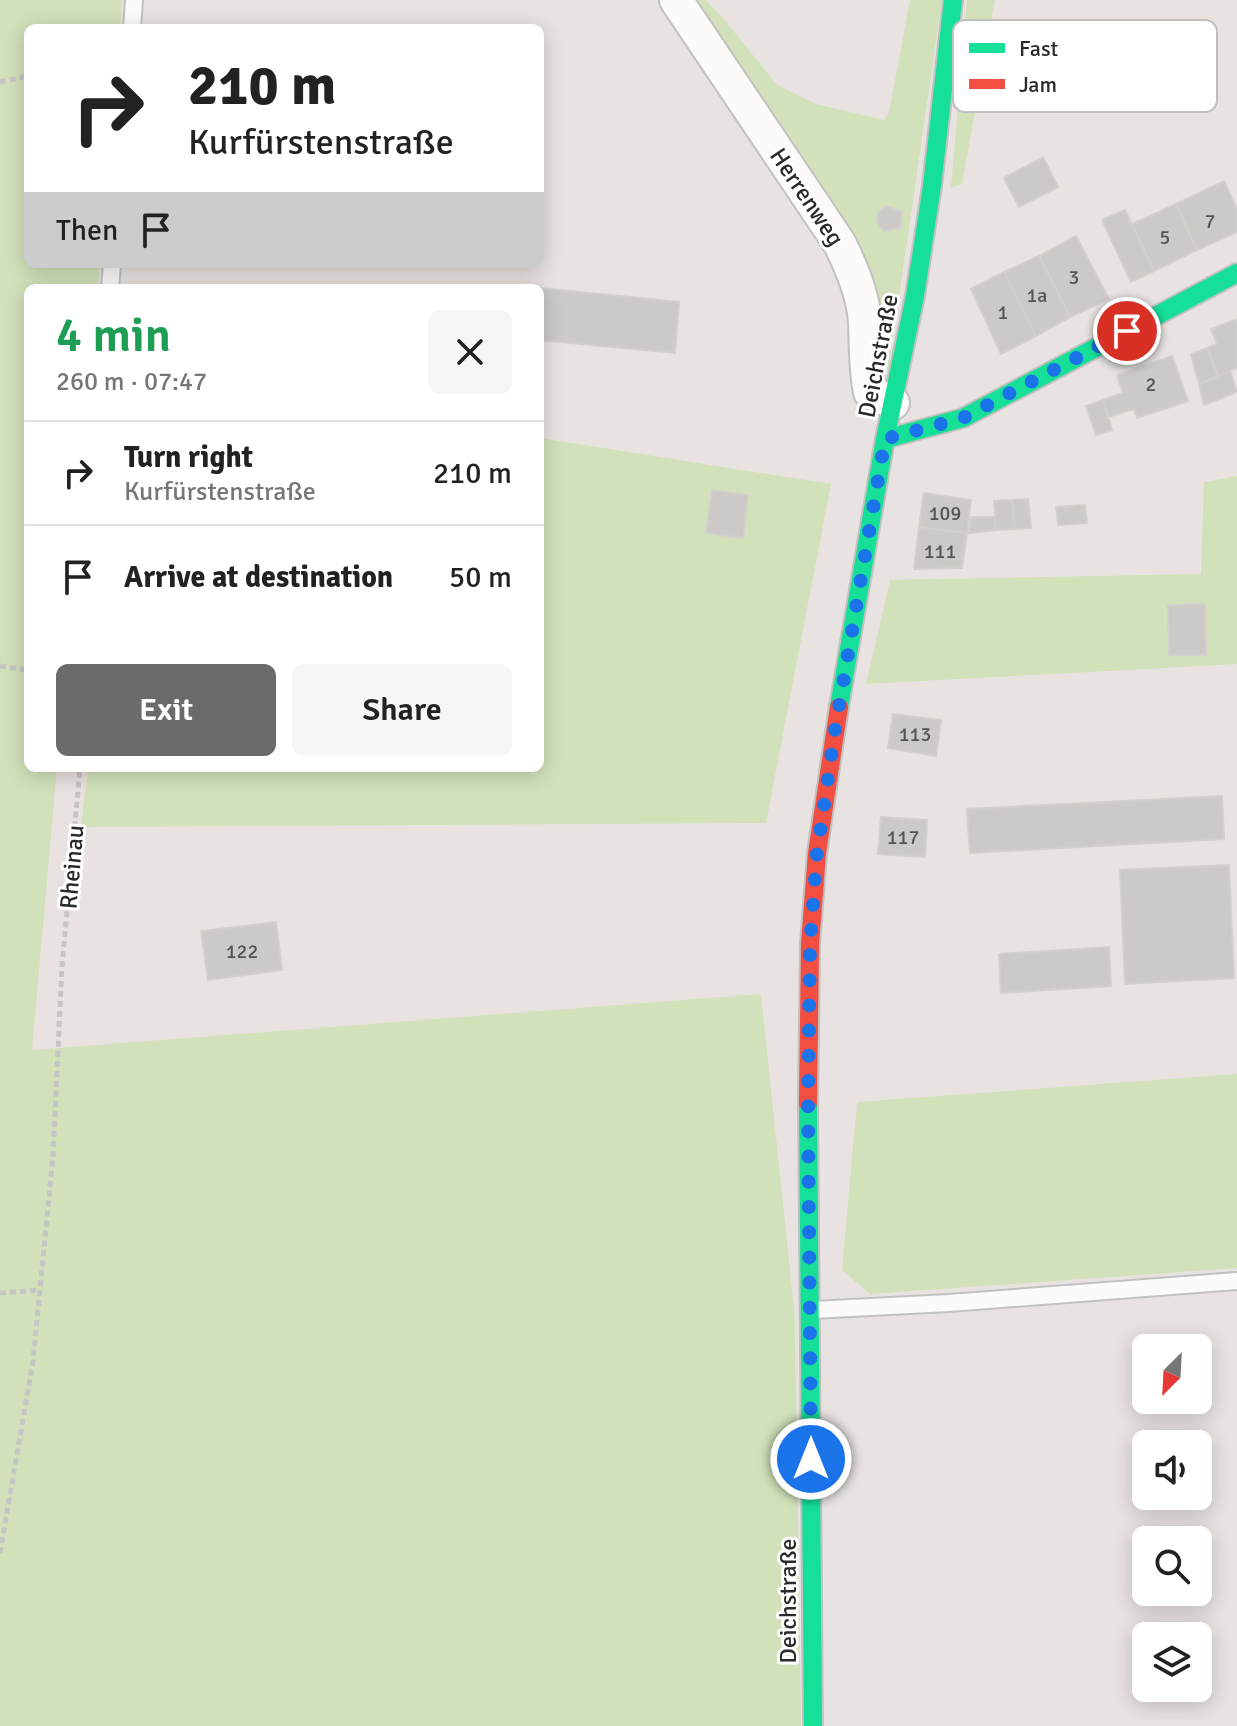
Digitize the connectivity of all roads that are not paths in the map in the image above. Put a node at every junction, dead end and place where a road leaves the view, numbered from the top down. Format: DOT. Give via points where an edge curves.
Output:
graph roads {
  1 [pos="134,0"];
  2 [pos="676,0"];
  3 [pos="953,0"];
  4 [pos="132,24"];
  5 [pos="1237,273"];
  6 [pos="893,403"];
  7 [pos="885,439"];
  8 [pos="1237,1281"];
  9 [pos="810,1310"];
  10 [pos="813,1726"];
  1 -- 4 [label="lane"];
  2 -- 6 [label="street, Herrenweg" via="840,244 857,282 865,320 870,392"];
  3 -- 6 [label="street, Deichstraße" via="932,186"];
  5 -- 7 [label="street" via="963,418"];
  6 -- 7 [label="street, Deichstraße"];
  7 -- 9 [label="street, Deichstraße" via="817,853 810,944"];
  8 -- 9 [label="lane"];
  9 -- 10 [label="street, Deichstraße"];
}
